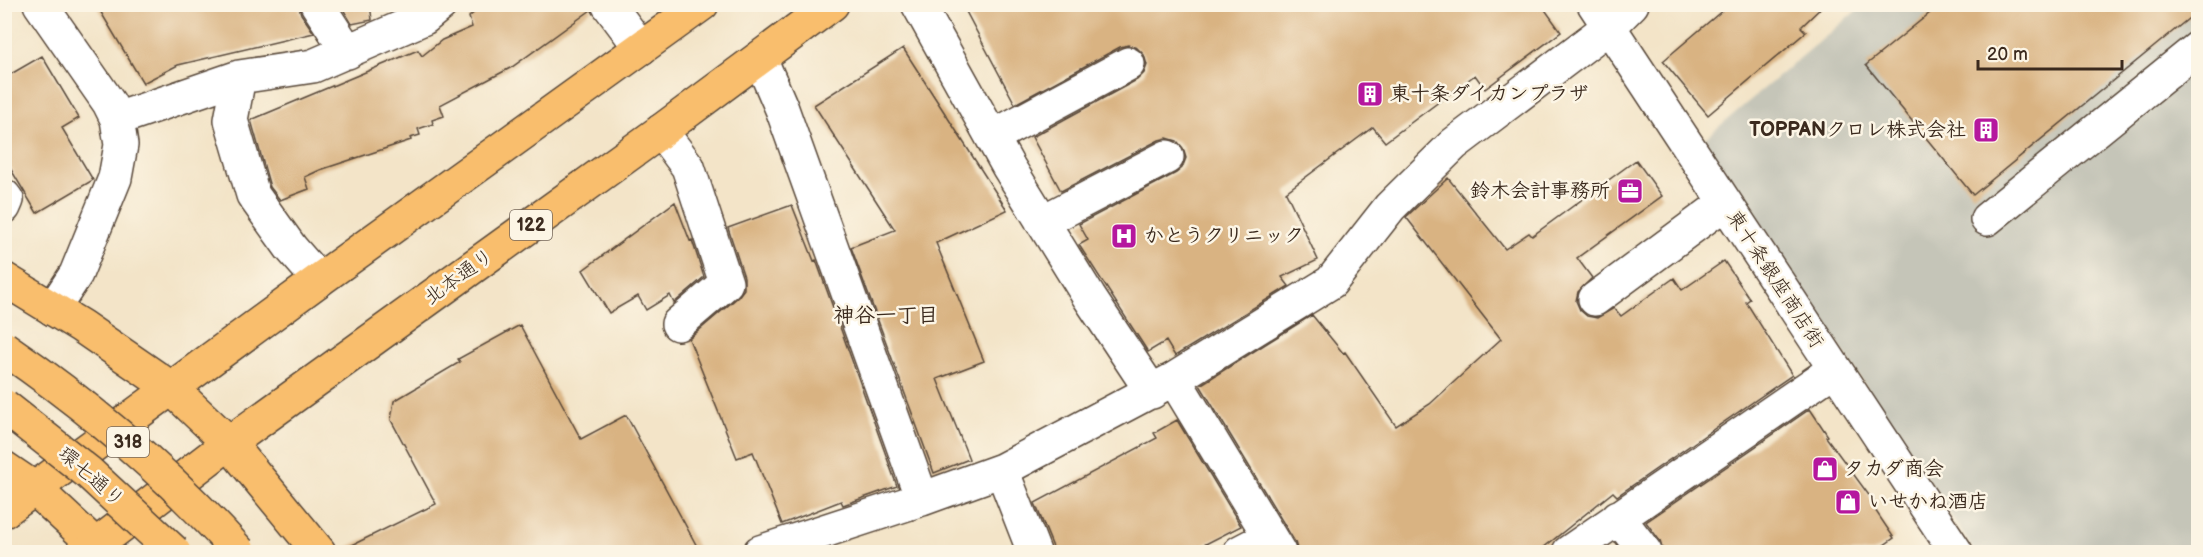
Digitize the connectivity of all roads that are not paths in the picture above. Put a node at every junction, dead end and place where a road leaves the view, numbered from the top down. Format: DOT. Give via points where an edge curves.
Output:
graph roads {
  1 [pos="40,4"];
  2 [pos="317,4"];
  3 [pos="441,4"];
  4 [pos="608,4"];
  5 [pos="702,4"];
  6 [pos="832,4"];
  7 [pos="918,4"];
  8 [pos="1612,12"];
  9 [pos="641,48"];
  10 [pos="2199,48"];
  11 [pos="348,52"];
  12 [pos="760,58"];
  13 [pos="1128,64"];
  14 [pos="239,77"];
  15 [pos="117,119"];
  16 [pos="661,131"];
  17 [pos="992,137"];
  18 [pos="1167,157"];
  19 [pos="4,196"];
  20 [pos="1725,203"];
  21 [pos="4,207"];
  22 [pos="1987,219"];
  23 [pos="1042,222"];
  24 [pos="4,279"];
  25 [pos="319,280"];
  26 [pos="1595,299"];
  27 [pos="53,309"];
  28 [pos="678,324"];
  29 [pos="4,348"];
  30 [pos="1835,369"];
  31 [pos="1163,385"];
  32 [pos="171,388"];
  33 [pos="4,406"];
  34 [pos="229,443"];
  35 [pos="4,468"];
  36 [pos="1002,470"];
  37 [pos="35,489"];
  38 [pos="922,499"];
  39 [pos="4,511"];
  40 [pos="1618,517"];
  41 [pos="1274,545"];
  42 [pos="95,550"];
  43 [pos="174,552"];
  44 [pos="239,552"];
  45 [pos="319,552"];
  46 [pos="759,552"];
  47 [pos="1034,552"];
  48 [pos="1240,552"];
  49 [pos="1569,552"];
  50 [pos="1645,552"];
  51 [pos="1956,552"];
  1 -- 15 [label="street"];
  2 -- 11 [label="street"];
  3 -- 11 [label="street" via="424,18"];
  4 -- 9 [label="street"];
  5 -- 9 [label="main road"];
  6 -- 12 [label="main road, 北本通り / 122"];
  7 -- 17 [label="street"];
  8 -- 20 [label="street, 東十条銀座商店街"];
  8 -- 31 [label="street" via="1454,144 1390,207 1331,282"];
  9 -- 25 [label="main road"];
  10 -- 22 [label="street"];
  11 -- 14 [label="street" via="313,66"];
  12 -- 16 [label="main road, 北本通り / 122"];
  12 -- 38 [label="street" via="782,109"];
  13 -- 17 [label="street"];
  14 -- 15 [label="street"];
  14 -- 25 [label="street" via="231,120 252,195"];
  15 -- 27 [label="street" via="121,145 115,178 76,274"];
  16 -- 28 [label="street" via="688,167 726,283"];
  16 -- 34 [label="main road, 北本通り / 122"];
  17 -- 23 [label="street"];
  18 -- 23 [label="street"];
  19 -- 21 [label="street"];
  20 -- 26 [label="street"];
  20 -- 30 [label="street, 東十条銀座商店街"];
  23 -- 31 [label="street"];
  24 -- 27 [label="main road"];
  25 -- 32 [label="main road"];
  27 -- 32 [label="main road"];
  29 -- 44 [label="main road, 318, bridge" via="123,437"];
  30 -- 40 [label="street"];
  30 -- 51 [label="street, 東十条銀座商店街"];
  31 -- 36 [label="street"];
  31 -- 41 [label="street"];
  32 -- 34 [label="main road"];
  32 -- 37 [label="main road"];
  33 -- 43 [label="main road, 環七通り / 318, bridge" via="89,473"];
  34 -- 42 [label="main road, 北本通り / 122"];
  34 -- 45 [label="main road"];
  35 -- 37 [label="main road"];
  36 -- 38 [label="street"];
  36 -- 47 [label="street"];
  37 -- 39 [label="main road"];
  37 -- 42 [label="main road"];
  38 -- 46 [label="street"];
  40 -- 49 [label="street"];
  40 -- 50 [label="street"];
  41 -- 48 [label="street"];
}
